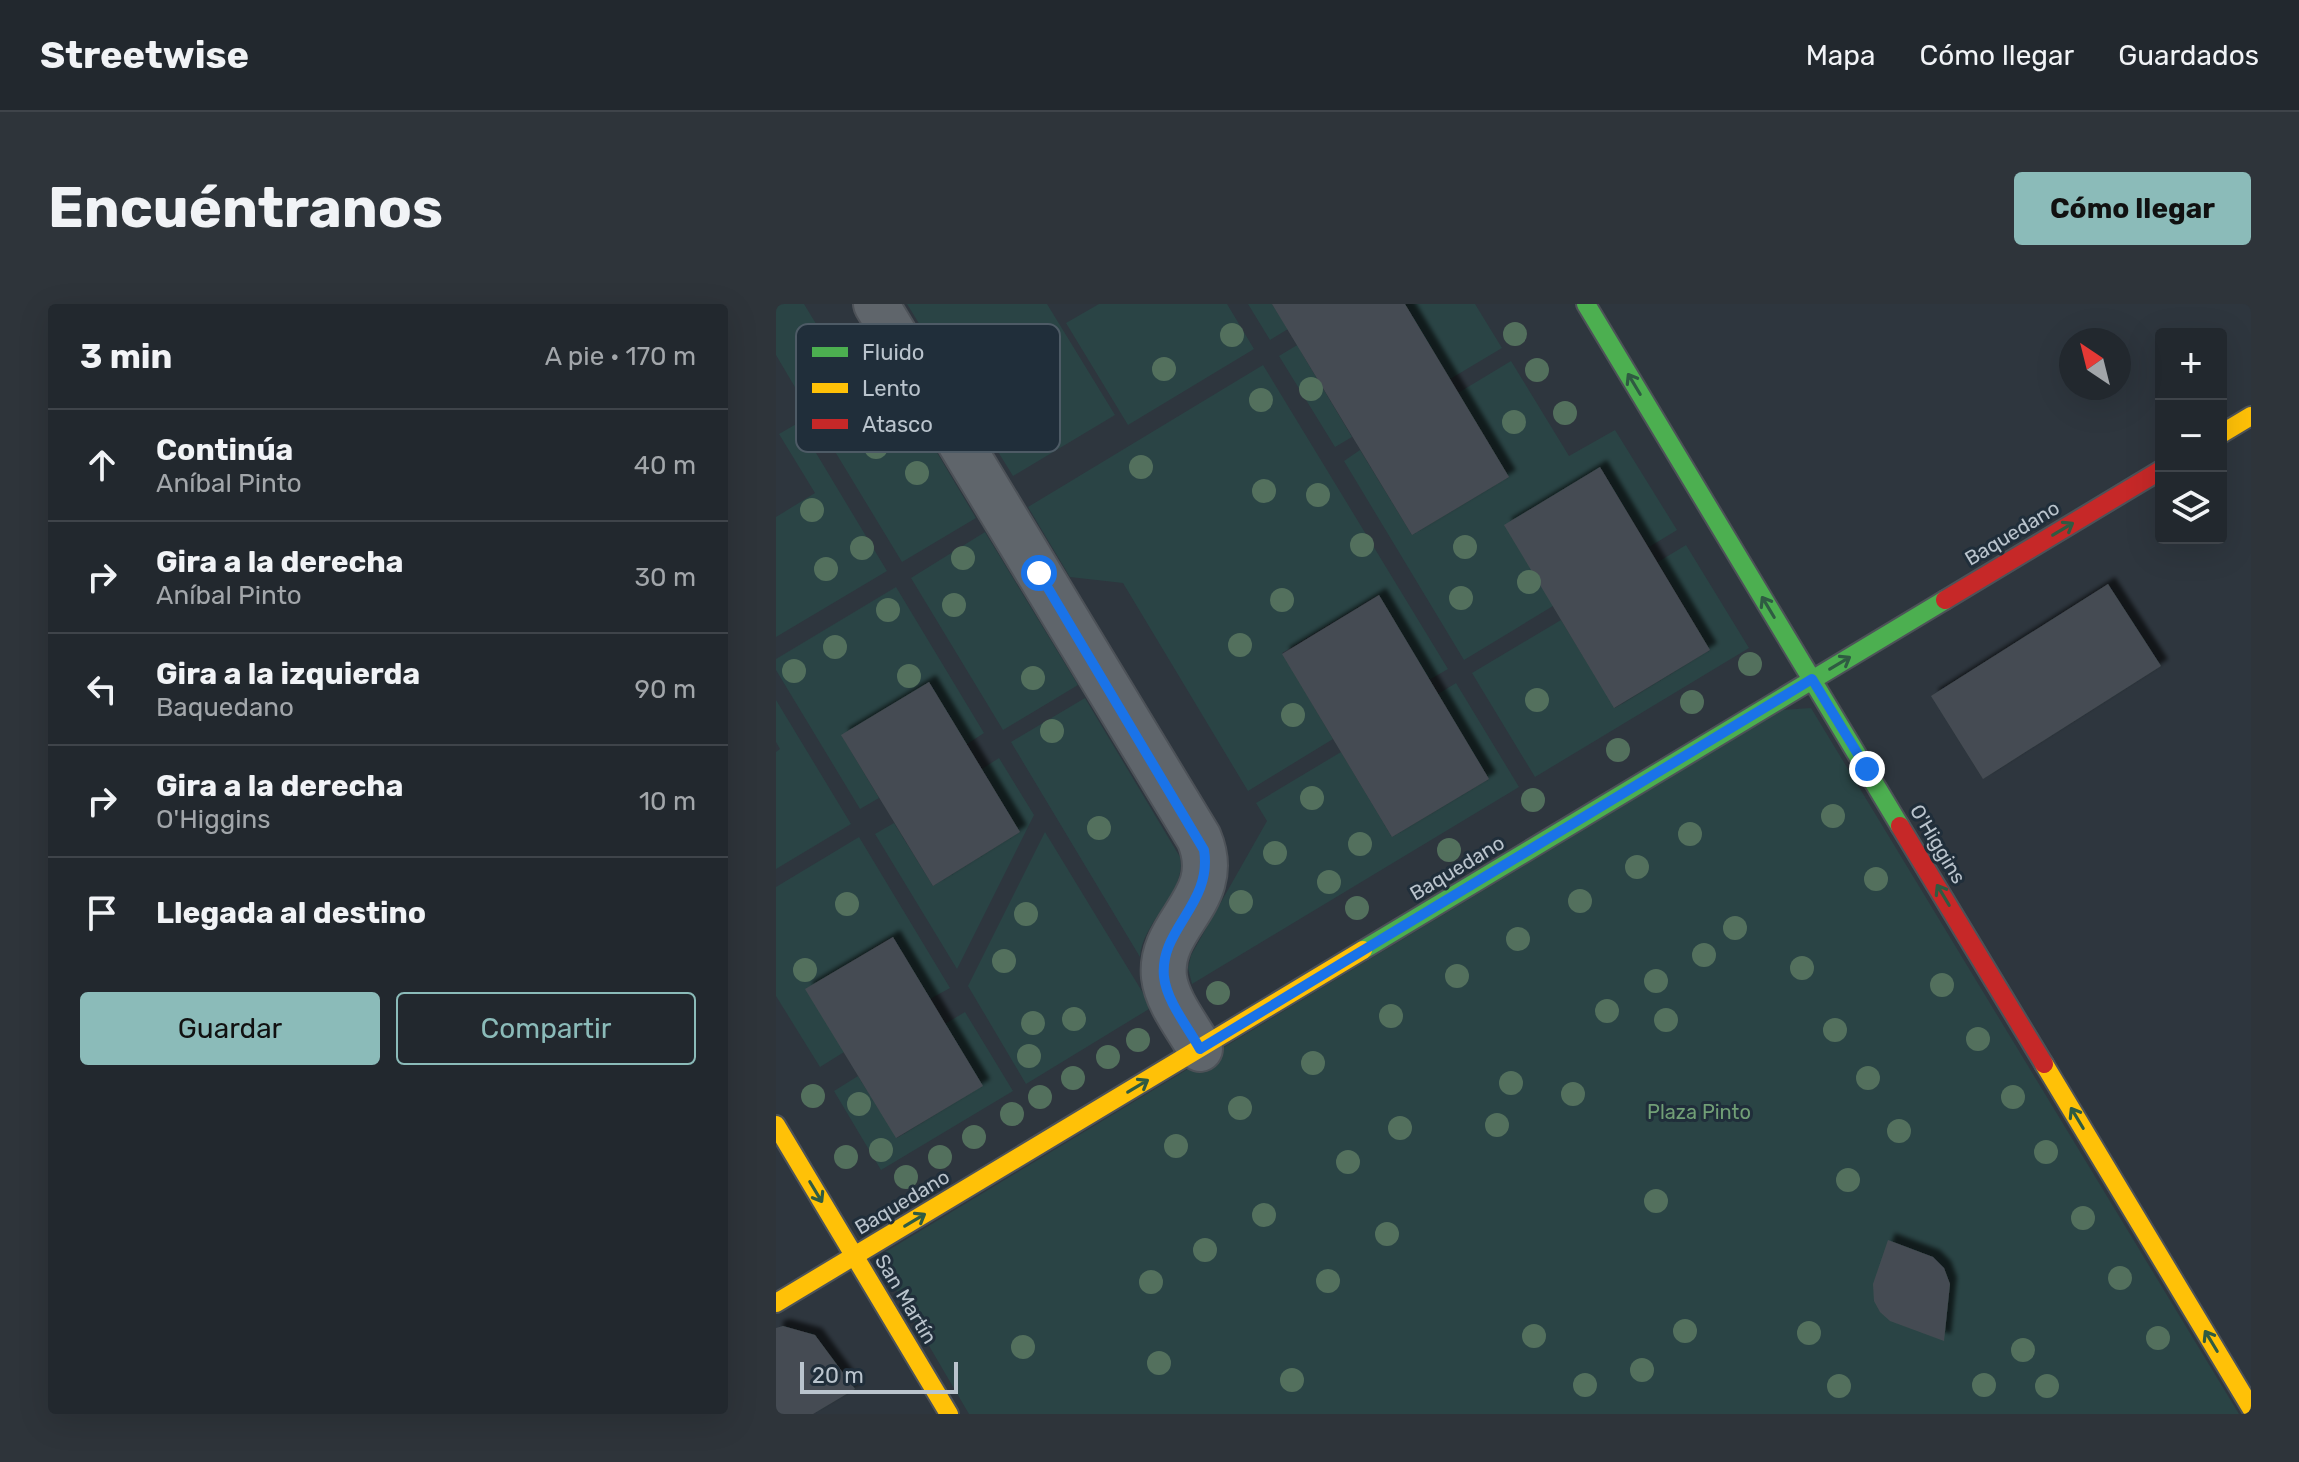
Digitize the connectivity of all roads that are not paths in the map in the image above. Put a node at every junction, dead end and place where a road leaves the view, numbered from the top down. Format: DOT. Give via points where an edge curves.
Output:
graph roads {
  1 [pos="876,304"];
  2 [pos="1586,304"];
  3 [pos="888,324"];
  4 [pos="2251,416"];
  5 [pos="2227,430"];
  6 [pos="966,452"];
  7 [pos="2158,472"];
  8 [pos="1812,679"];
  9 [pos="1200,1049"];
  10 [pos="776,1125"];
  11 [pos="855,1256"];
  12 [pos="776,1303"];
  13 [pos="2251,1408"];
  14 [pos="949,1414"];
  1 -- 3 [label="street"];
  8 -- 2 [label="main road, O'Higgins, one-way"];
  4 -- 5 [label="main road"];
  6 -- 9 [label="street" via="1199,838 1206,862 1204,881 1168,947 1164,977"];
  8 -- 7 [label="main road, Baquedano, one-way"];
  8 -- 9 [label="main road, Baquedano"];
  13 -- 8 [label="main road, O'Higgins, one-way"];
  11 -- 9 [label="main road, Baquedano, one-way"];
  10 -- 11 [label="main road, San Martín, one-way"];
  11 -- 12 [label="main road, Baquedano"];
  11 -- 14 [label="main road, San Martín"];
}
